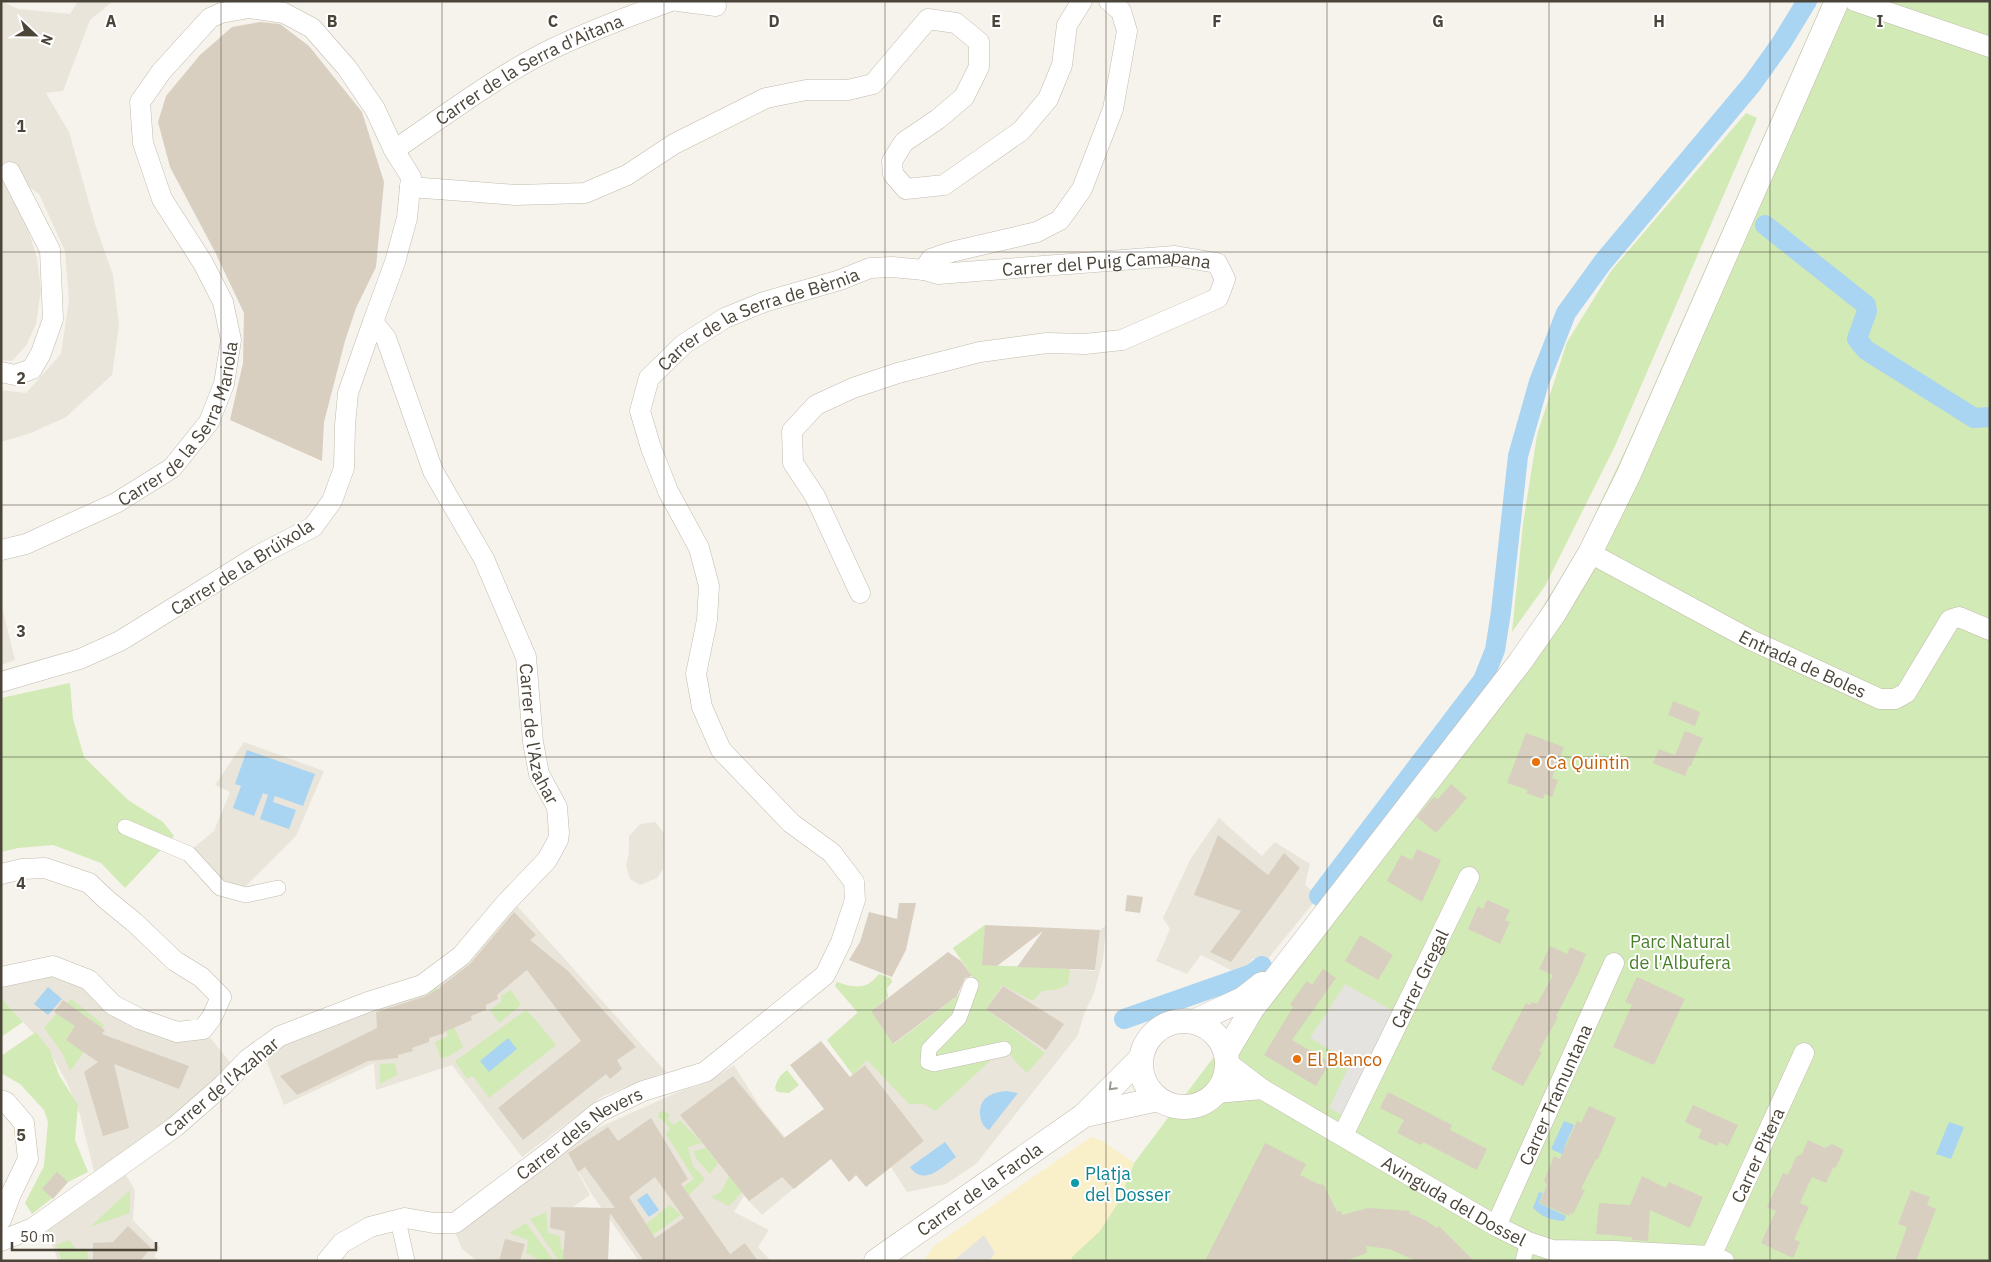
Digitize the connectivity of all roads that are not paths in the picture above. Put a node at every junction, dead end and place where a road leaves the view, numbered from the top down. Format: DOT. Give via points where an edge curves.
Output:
graph roads {
  1 [pos="225,1"];
  2 [pos="671,1"];
  3 [pos="678,1"];
  4 [pos="1082,1"];
  5 [pos="1109,1"];
  6 [pos="1837,1"];
  7 [pos="1855,1"];
  8 [pos="716,6"];
  9 [pos="295,9"];
  10 [pos="210,18"];
  11 [pos="1990,48"];
  12 [pos="394,150"];
  13 [pos="10,172"];
  14 [pos="410,182"];
  15 [pos="924,270"];
  16 [pos="373,322"];
  17 [pos="1,372"];
  18 [pos="1,550"];
  19 [pos="1590,553"];
  20 [pos="860,593"];
  21 [pos="1990,630"];
  22 [pos="1,682"];
  23 [pos="125,828"];
  24 [pos="1,874"];
  25 [pos="1469,877"];
  26 [pos="278,888"];
  27 [pos="1614,963"];
  28 [pos="1286,966"];
  29 [pos="825,975"];
  30 [pos="1,977"];
  31 [pos="971,985"];
  32 [pos="1194,1022"];
  33 [pos="1004,1049"];
  34 [pos="1804,1054"];
  35 [pos="1141,1058"];
  36 [pos="1227,1058"];
  37 [pos="1262,1089"];
  38 [pos="1216,1093"];
  39 [pos="1158,1099"];
  40 [pos="1,1100"];
  41 [pos="1083,1116"];
  42 [pos="1342,1135"];
  43 [pos="1,1220"];
  44 [pos="398,1220"];
  45 [pos="1496,1226"];
  46 [pos="1,1241"];
  47 [pos="1525,1252"];
  48 [pos="1615,1256"];
  49 [pos="1717,1258"];
  50 [pos="327,1261"];
  51 [pos="407,1261"];
  52 [pos="876,1261"];
  1 -- 10 [label="street, Carrer de la Serra Mariola"];
  2 -- 12 [label="street, Carrer de la Serra d'Aitana" via="554,48 492,84"];
  3 -- 8 [label="street"];
  4 -- 14 [label="street" via="1067,25 1062,65 1048,99 1021,131 944,184 906,189 892,174 892,161 904,142 964,97 979,67 978,42 956,23 928,19 873,84 848,90 806,90 766,98 674,144 627,175 585,193 516,195"];
  5 -- 15 [label="street" via="1121,11 1127,31 1113,109 1082,189 1060,220 1037,232 951,252 931,259"];
  6 -- 19 [label="street" via="1629,474"];
  7 -- 11 [label="street"];
  9 -- 10 [label="street" via="284,13 249,8"];
  9 -- 12 [label="street" via="348,68 375,109"];
  10 -- 18 [label="street, Carrer de la Serra Mariola" via="161,72 140,102 143,143 162,199 203,263 223,302 231,340 224,384 209,422 172,468 116,503 26,544"];
  12 -- 14 [label="street"];
  13 -- 17 [label="street" via="50,250 53,319 32,369 15,375"];
  14 -- 16 [label="street" via="407,218"];
  15 -- 20 [label="street, Carrer del Puig Camapana" via="938,274 1174,256 1217,263 1225,279 1218,298 1122,340 980,352 853,388 816,405 792,431 793,463 815,496"];
  15 -- 29 [label="street, Carrer de la Serra de Bèrnia" via="870,268 724,318 684,344 649,378 640,411 650,448 668,491 699,548 709,586 707,620 696,674 702,707 721,750 791,823 832,852 854,882 855,900"];
  16 -- 22 [label="street, Carrer de la Brúixola" via="348,393 344,468 332,502 313,527 259,555 120,641 80,659"];
  16 -- 46 [label="street, Carrer de l'Azahar" via="386,338 433,471 484,559 526,657 533,742 539,774 557,807 558,840 547,860 461,956 422,985 280,1036 248,1059 224,1085 161,1138 33,1228"];
  19 -- 21 [label="street, Entrada de Boles" via="1751,640 1880,699 1895,699 1906,693 1950,620 1959,617"];
  19 -- 28 [label="street" via="1520,662"];
  23 -- 26 [label="street" via="189,854 220,888 246,895"];
  24 -- 30 [label="street" via="44,868 89,884 175,961 201,977 221,997 203,1030 177,1032 113,1005 89,980 53,966"];
  25 -- 42 [label="street, Carrer Gregal"];
  27 -- 45 [label="street, Carrer Tramuntana"];
  28 -- 32 [label="street" via="1243,999"];
  28 -- 36 [label="street" via="1252,1009"];
  29 -- 44 [label="street, Carrer dels Nevers" via="705,1072 643,1091 599,1112 455,1223"];
  31 -- 33 [label="street" via="959,1018 929,1049 928,1062 934,1064"];
  32 -- 35 [label="street" via="1179,1021 1165,1025 1154,1034"];
  32 -- 36 [label="street" via="1215,1034 1222,1042"];
  34 -- 49 [label="street, Carrer Pitera"];
  35 -- 39 [label="street" via="1144,1081"];
  35 -- 41 [label="street, one-way"];
  36 -- 37 [label="street, Avinguda del Dossel"];
  36 -- 38 [label="street" via="1225,1079"];
  37 -- 38 [label="street"];
  37 -- 42 [label="street, Avinguda del Dossel"];
  38 -- 39 [label="street" via="1195,1107 1182,1108"];
  39 -- 41 [label="street"];
  40 -- 43 [label="street" via="24,1123 28,1159"];
  41 -- 52 [label="street, Carrer de la Farola"];
  42 -- 45 [label="street, Avinguda del Dossel"];
  44 -- 50 [label="street, Carrer dels Nevers" via="370,1227 342,1243"];
  44 -- 51 [label="street"];
  45 -- 47 [label="street, Avinguda del Dossel"];
  47 -- 48 [label="street, Avinguda del Dossel" via="1552,1250"];
  48 -- 49 [label="street, Avinguda del Dossel"];
}
